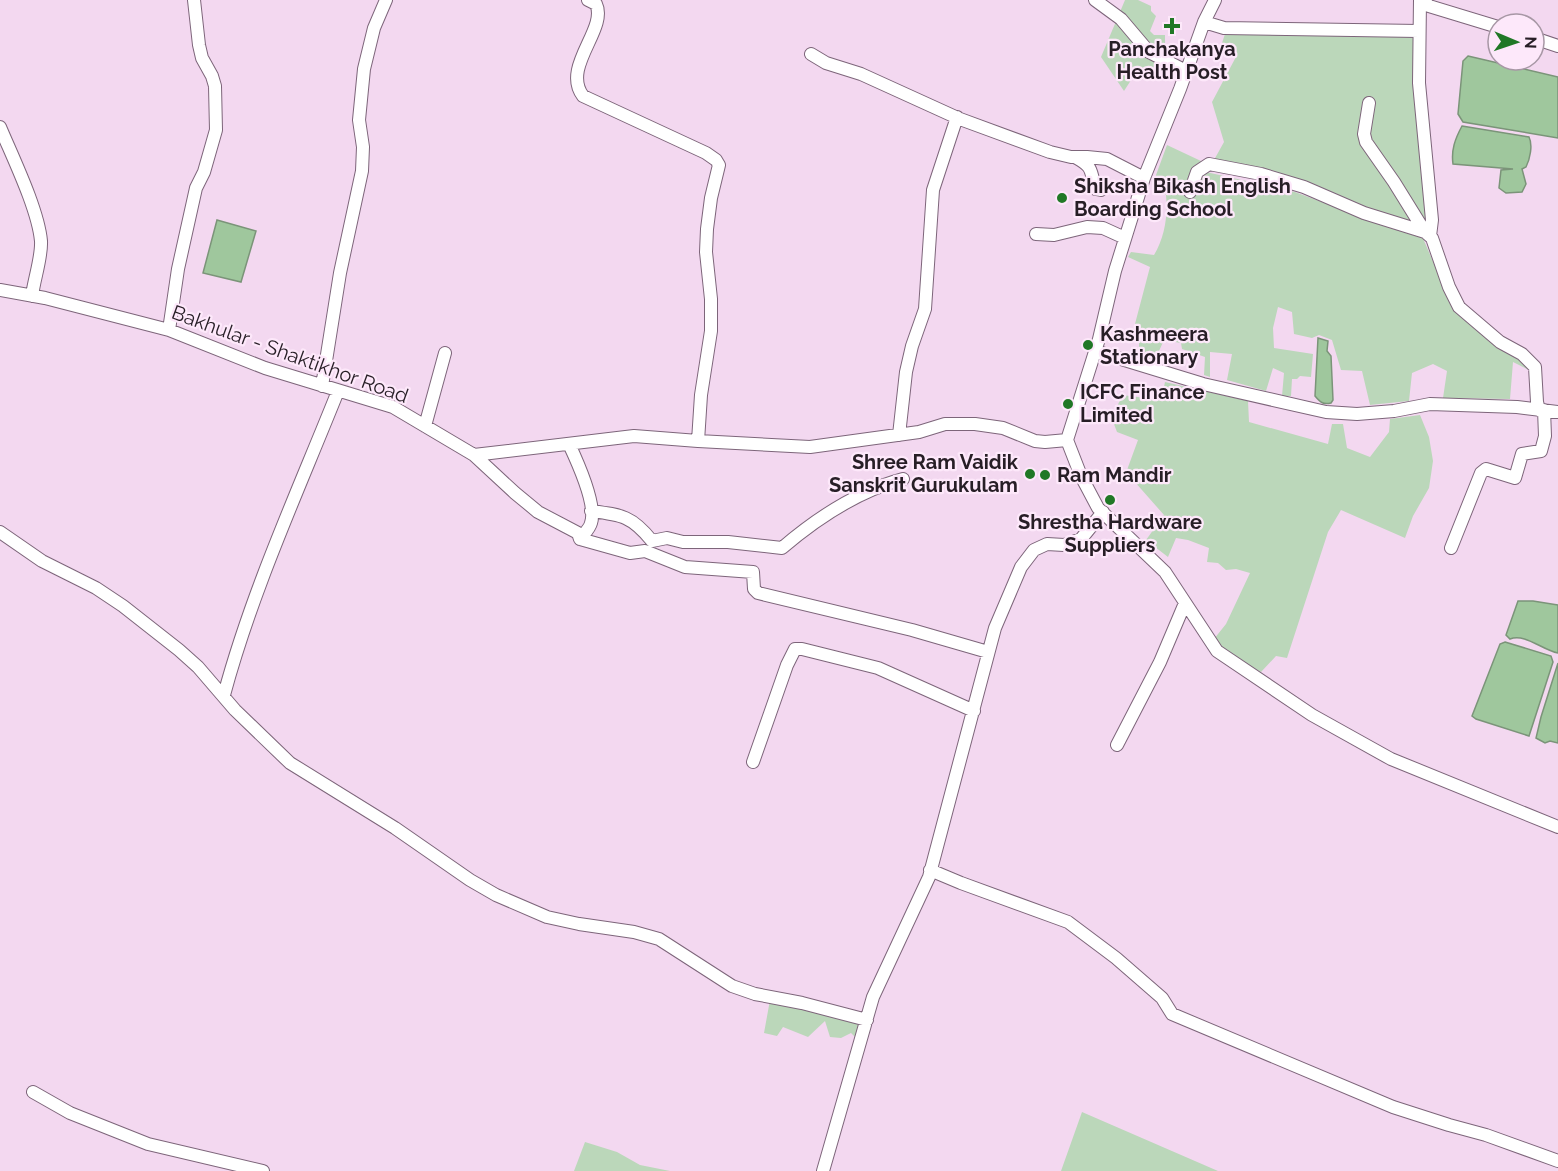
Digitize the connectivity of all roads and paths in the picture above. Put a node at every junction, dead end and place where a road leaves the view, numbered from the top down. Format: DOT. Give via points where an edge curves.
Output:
graph roads {
  1 [pos="194,0"];
  2 [pos="588,0"];
  3 [pos="1095,0"];
  4 [pos="1215,0"];
  5 [pos="1421,0"];
  6 [pos="380,2"];
  7 [pos="1204,22"];
  8 [pos="1486,23"];
  9 [pos="1419,31"];
  10 [pos="811,54"];
  11 [pos="1186,71"];
  12 [pos="1369,104"];
  13 [pos="957,117"];
  14 [pos="0,127"];
  15 [pos="1074,157"];
  16 [pos="1144,178"];
  17 [pos="1101,190"];
  18 [pos="1190,192"];
  19 [pos="1036,234"];
  20 [pos="1427,234"];
  21 [pos="1125,238"];
  22 [pos="0,290"];
  23 [pos="32,296"];
  24 [pos="169,330"];
  25 [pos="1095,351"];
  26 [pos="445,353"];
  27 [pos="322,386"];
  28 [pos="338,391"];
  29 [pos="1542,410"];
  30 [pos="1558,412"];
  31 [pos="424,426"];
  32 [pos="898,435"];
  33 [pos="1067,440"];
  34 [pos="698,441"];
  35 [pos="569,444"];
  36 [pos="474,455"];
  37 [pos="903,479"];
  38 [pos="591,511"];
  39 [pos="1103,512"];
  40 [pos="0,532"];
  41 [pos="580,539"];
  42 [pos="1451,548"];
  43 [pos="1185,603"];
  44 [pos="988,652"];
  45 [pos="224,695"];
  46 [pos="974,711"];
  47 [pos="1117,745"];
  48 [pos="753,762"];
  49 [pos="1558,827"];
  50 [pos="930,870"];
  51 [pos="867,1020"];
  52 [pos="33,1092"];
  53 [pos="1558,1161"];
  54 [pos="263,1171"];
  55 [pos="823,1171"];
  1 -- 24 [label="street" via="202,58 215,86 216,130 196,188"];
  2 -- 34 [label="street" via="596,4 599,15 577,75 577,89 583,96 706,153 719,165 707,229 711,330"];
  3 -- 11 [label="street" via="1121,19 1149,52"];
  4 -- 7 [label="street"];
  5 -- 8 [label="street"];
  5 -- 9 [label="street"];
  6 -- 27 [label="street" via="364,69 359,120 362,171"];
  7 -- 9 [label="street" via="1224,28"];
  7 -- 11 [label="street"];
  9 -- 20 [label="street" via="1419,83 1432,220"];
  10 -- 13 [label="street"];
  11 -- 16 [label="street"];
  12 -- 20 [label="street" via="1366,142"];
  13 -- 15 [label="street" via="1050,152"];
  13 -- 32 [label="street" via="933,190 925,309 906,372"];
  14 -- 23 [label="street" via="40,239"];
  15 -- 16 [label="street" via="1107,159"];
  15 -- 17 [label="street" via="1090,168 1096,189"];
  16 -- 21 [label="street"];
  18 -- 20 [label="street" via="1197,172 1209,164 1304,187"];
  19 -- 21 [label="street" via="1053,235 1087,227 1103,228"];
  20 -- 29 [label="street" via="1459,307 1534,367 1537,402"];
  21 -- 25 [label="street"];
  22 -- 23 [label="street, Bakhular - Shaktikhor Road"];
  23 -- 24 [label="street, Bakhular - Shaktikhor Road"];
  24 -- 27 [label="street, Bakhular - Shaktikhor Road"];
  25 -- 29 [label="street" via="1203,384 1326,412 1384,412 1430,404"];
  25 -- 33 [label="street"];
  26 -- 31 [label="street"];
  27 -- 28 [label="street, Bakhular - Shaktikhor Road"];
  28 -- 31 [label="street, Bakhular - Shaktikhor Road" via="393,407"];
  28 -- 45 [label="street" via="262,583"];
  29 -- 30 [label="street"];
  29 -- 42 [label="street" via="1545,436 1541,451 1522,454 1515,478 1486,470 1481,473"];
  31 -- 36 [label="street, Bakhular - Shaktikhor Road"];
  32 -- 33 [label="street" via="945,424 975,424 1003,428 1035,441"];
  32 -- 34 [label="street" via="810,447"];
  33 -- 39 [label="street" via="1081,476"];
  34 -- 35 [label="street" via="634,436"];
  35 -- 36 [label="street"];
  35 -- 38 [label="street" via="588,492"];
  36 -- 41 [label="street, Bakhular - Shaktikhor Road" via="538,512 578,533"];
  37 -- 38 [label="street" via="846,502 782,548 667,538 652,541 640,526 625,517"];
  38 -- 41 [label="street" via="591,523"];
  39 -- 43 [label="street" via="1165,572"];
  39 -- 44 [label="street" via="1082,539 1034,550 1022,567"];
  40 -- 45 [label="street" via="42,561 123,606 191,661"];
  41 -- 44 [label="street" via="630,553 645,551 685,567 753,572 758,593 903,627"];
  43 -- 47 [label="street"];
  43 -- 49 [label="street" via="1217,651 1312,715 1392,759"];
  44 -- 46 [label="street"];
  45 -- 51 [label="street" via="290,763 496,895 547,917 618,928 658,939 732,986 755,994"];
  46 -- 48 [label="street" via="879,668 795,649"];
  46 -- 50 [label="street"];
  50 -- 51 [label="street"];
  50 -- 53 [label="street" via="1068,922 1162,998 1172,1014 1393,1107"];
  51 -- 55 [label="street"];
  52 -- 54 [label="street" via="70,1113 148,1144"];
}
